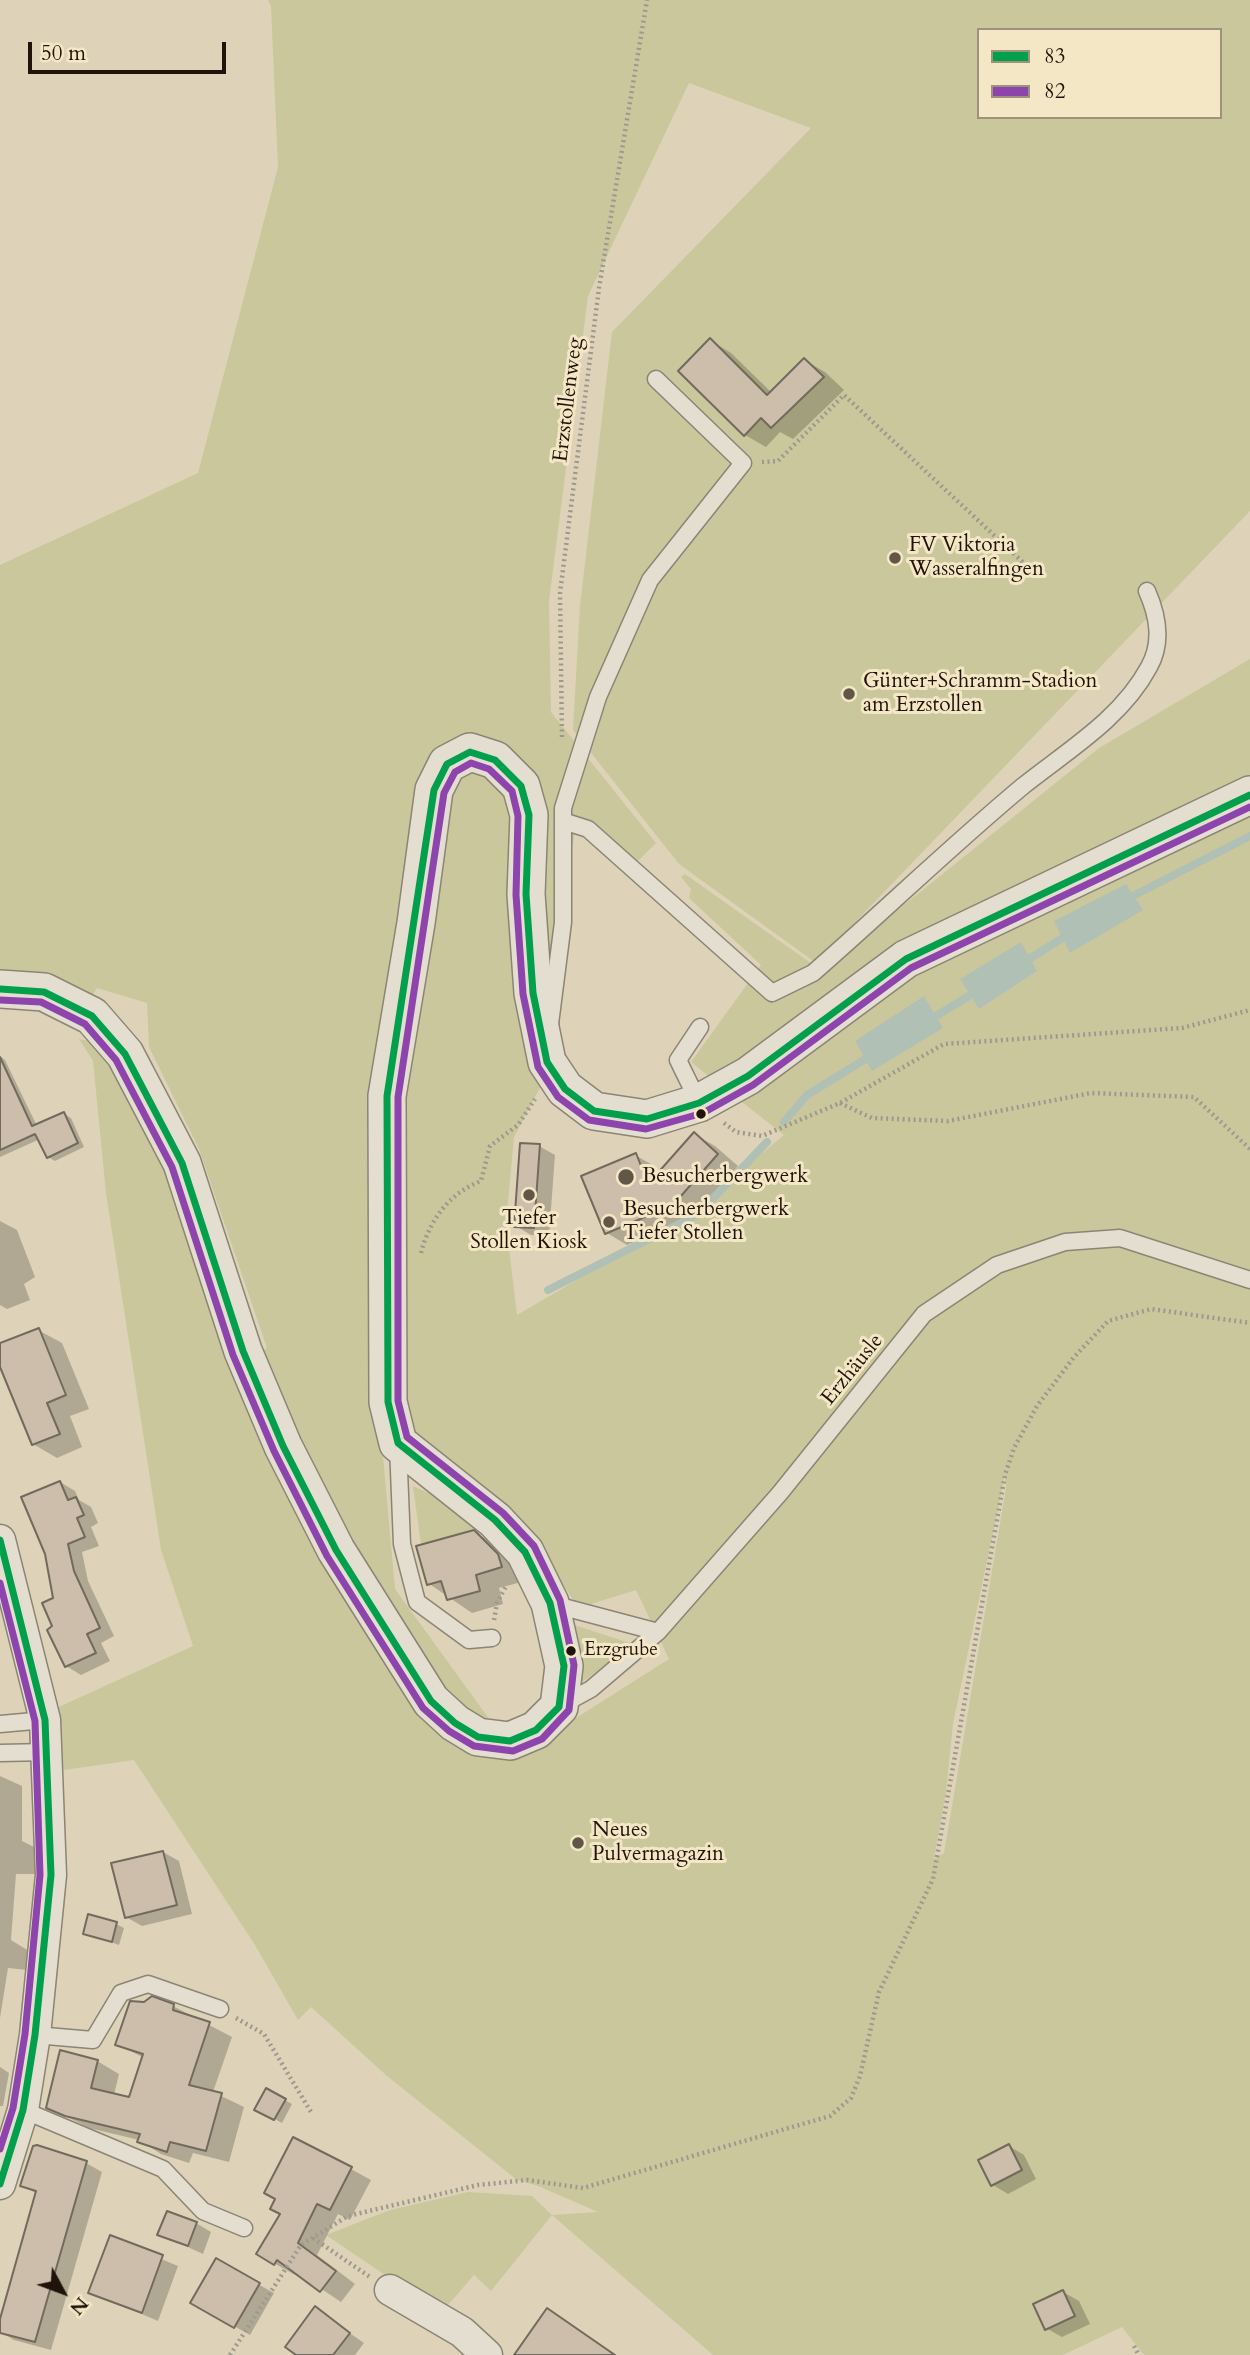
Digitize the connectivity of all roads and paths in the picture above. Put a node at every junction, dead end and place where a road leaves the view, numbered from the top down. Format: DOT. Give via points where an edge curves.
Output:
graph roads {
  1 [pos="647,0"];
  2 [pos="656,379"];
  3 [pos="743,463"];
  4 [pos="1043,569"];
  5 [pos="1147,591"];
  6 [pos="562,741"];
  7 [pos="1250,795"];
  8 [pos="563,821"];
  9 [pos="0,989"];
  10 [pos="1250,1010"];
  11 [pos="700,1027"];
  12 [pos="545,1047"];
  13 [pos="534,1103"];
  14 [pos="699,1103"];
  15 [pos="839,1103"];
  16 [pos="1250,1149"];
  17 [pos="418,1263"];
  18 [pos="1250,1280"];
  19 [pos="1250,1323"];
  20 [pos="398,1443"];
  21 [pos="0,1540"];
  22 [pos="525,1552"];
  23 [pos="550,1603"];
  24 [pos="659,1632"];
  25 [pos="492,1638"];
  26 [pos="559,1707"];
  27 [pos="45,1720"];
  28 [pos="0,1724"];
  29 [pos="48,1752"];
  30 [pos="0,1753"];
  31 [pos="220,2009"];
  32 [pos="35,2035"];
  33 [pos="23,2110"];
  34 [pos="311,2112"];
  35 [pos="0,2184"];
  36 [pos="244,2228"];
  37 [pos="313,2238"];
  38 [pos="390,2290"];
  39 [pos="1134,2346"];
  40 [pos="230,2355"];
  41 [pos="487,2355"];
  42 [pos="1139,2355"];
  1 -- 6 [label="path, Erzstollenweg" via="599,288 560,593"];
  2 -- 3 [label="lane"];
  3 -- 4 [label="path" via="778,461 844,395 1028,567"];
  3 -- 8 [label="lane" via="650,580 597,697"];
  5 -- 8 [label="lane" via="1159,639 1151,664 1130,698 1022,787 813,973 772,993 588,829"];
  7 -- 14 [label="street" via="906,959 748,1076"];
  8 -- 12 [label="lane" via="562,922 554,1010"];
  9 -- 26 [label="street" via="44,992 92,1016 125,1054 182,1163 243,1351 283,1446 336,1550 431,1702 478,1737 510,1741 536,1730"];
  10 -- 15 [label="path" via="1182,1028 944,1044"];
  11 -- 14 [label="lane" via="678,1059"];
  12 -- 14 [label="street" via="547,1062 565,1089 594,1111 647,1119"];
  12 -- 20 [label="street" via="533,993 526,894 529,815 521,786 495,760 470,751 447,764 434,790 387,1096 386,1348 388,1402"];
  13 -- 17 [label="path" via="518,1125 490,1146 481,1181 439,1210"];
  14 -- 15 [label="path" via="736,1132 762,1136"];
  15 -- 16 [label="path" via="872,1118 948,1121 1091,1093 1194,1097"];
  18 -- 24 [label="lane, Erzhäusle" via="1120,1238 1065,1242 997,1265 924,1314 780,1493"];
  19 -- 37 [label="path" via="1151,1309 1108,1321 1073,1357 1037,1406 1014,1448 964,1690 933,1879 879,1992 860,2076 850,2098 830,2116 583,2188 527,2180 478,2185 348,2216"];
  20 -- 22 [label="street" via="495,1520"];
  20 -- 25 [label="lane" via="402,1544 417,1602 468,1640"];
  21 -- 27 [label="street"];
  22 -- 23 [label="street"];
  22 -- 25 [label="path" via="496,1603"];
  23 -- 24 [label="lane"];
  23 -- 26 [label="street" via="564,1666"];
  24 -- 26 [label="lane, Erzhäusle" via="591,1689"];
  27 -- 28 [label="lane"];
  27 -- 29 [label="street"];
  29 -- 30 [label="lane"];
  29 -- 32 [label="street" via="51,1875"];
  31 -- 32 [label="lane" via="148,1984 121,1993 93,2040"];
  31 -- 34 [label="path" via="264,2034"];
  32 -- 33 [label="street"];
  33 -- 35 [label="street"];
  33 -- 36 [label="lane" via="163,2169 203,2211"];
  37 -- 38 [label="path"];
  37 -- 40 [label="path" via="301,2245"];
  38 -- 41 [label="street" via="461,2332"];
  39 -- 42 [label="path"];
}
